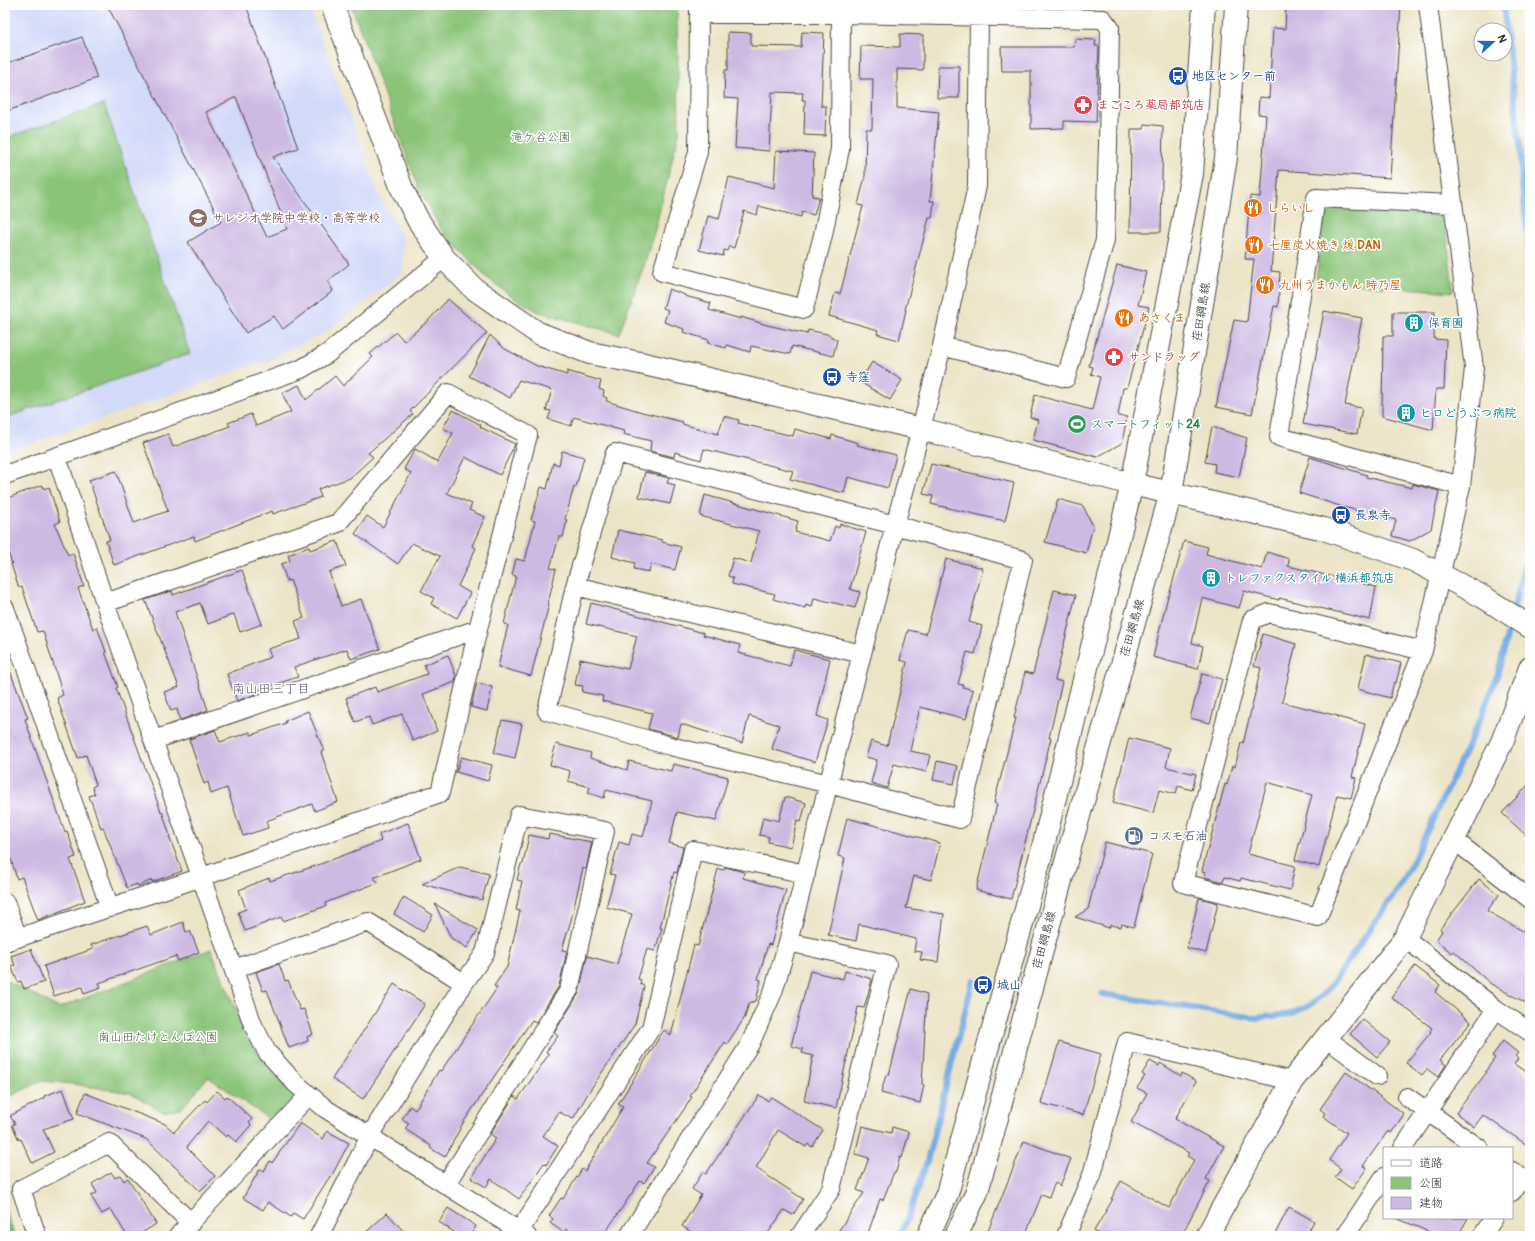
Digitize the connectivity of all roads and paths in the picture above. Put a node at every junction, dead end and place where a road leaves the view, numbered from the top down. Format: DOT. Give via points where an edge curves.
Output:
graph roads {
  1 [pos="332,5"];
  2 [pos="1204,5"];
  3 [pos="1236,5"];
  4 [pos="1428,5"];
  5 [pos="699,9"];
  6 [pos="841,14"];
  7 [pos="979,16"];
  8 [pos="1454,204"];
  9 [pos="444,258"];
  10 [pos="942,346"];
  11 [pos="921,429"];
  12 [pos="57,457"];
  13 [pos="5,475"];
  14 [pos="1132,484"];
  15 [pos="1461,486"];
  16 [pos="1171,493"];
  17 [pos="895,525"];
  18 [pos="1441,574"];
  19 [pos="575,586"];
  20 [pos="105,603"];
  21 [pos="5,608"];
  22 [pos="1530,627"];
  23 [pos="478,629"];
  24 [pos="1423,651"];
  25 [pos="862,654"];
  26 [pos="1530,668"];
  27 [pos="154,740"];
  28 [pos="829,784"];
  29 [pos="1454,840"];
  30 [pos="806,874"];
  31 [pos="202,877"];
  32 [pos="1530,899"];
  33 [pos="5,902"];
  34 [pos="110,908"];
  35 [pos="1405,938"];
  36 [pos="11,940"];
  37 [pos="788,942"];
  38 [pos="234,969"];
  39 [pos="464,983"];
  40 [pos="1496,1009"];
  41 [pos="1530,1032"];
  42 [pos="1326,1038"];
  43 [pos="1377,1076"];
  44 [pos="1292,1081"];
  45 [pos="309,1095"];
  46 [pos="1407,1097"];
  47 [pos="1427,1112"];
  48 [pos="370,1136"];
  49 [pos="1404,1147"];
  50 [pos="1478,1147"];
  51 [pos="1383,1179"];
  52 [pos="446,1184"];
  53 [pos="1493,1219"];
  54 [pos="191,1223"];
  55 [pos="520,1234"];
  56 [pos="37,1236"];
  57 [pos="178,1236"];
  58 [pos="319,1236"];
  59 [pos="629,1236"];
  60 [pos="800,1236"];
  61 [pos="928,1236"];
  62 [pos="956,1236"];
  63 [pos="1066,1236"];
  64 [pos="1207,1236"];
  65 [pos="1345,1236"];
  66 [pos="1482,1236"];
  1 -- 9 [label="main road" via="402,188 418,220"];
  2 -- 14 [label="main road" via="1192,174"];
  3 -- 16 [label="main road, 荏田綱島線" via="1226,158"];
  4 -- 8 [label="street"];
  5 -- 6 [label="street"];
  5 -- 6 [label="street" via="698,152 662,272 804,309 823,235 840,149"];
  6 -- 7 [label="street"];
  7 -- 10 [label="street" via="977,186"];
  7 -- 10 [label="street" via="1103,19 1110,28 1105,240 1066,378"];
  8 -- 15 [label="street" via="1474,368"];
  8 -- 15 [label="street" via="1316,198 1279,437"];
  9 -- 11 [label="main road" via="473,288 538,333 590,353"];
  9 -- 12 [label="street" via="327,354 301,369"];
  10 -- 11 [label="street"];
  11 -- 14 [label="main road"];
  11 -- 17 [label="street"];
  12 -- 13 [label="street"];
  12 -- 20 [label="street"];
  14 -- 16 [label="main road"];
  14 -- 61 [label="main road" via="1041,855 947,1194"];
  15 -- 18 [label="street"];
  16 -- 18 [label="main road" via="1324,529 1413,560"];
  16 -- 62 [label="main road, 荏田綱島線" via="1069,850 976,1192"];
  17 -- 19 [label="street" via="615,453"];
  17 -- 25 [label="street"];
  17 -- 28 [label="street" via="1023,560 960,819"];
  18 -- 22 [label="main road"];
  18 -- 24 [label="street"];
  19 -- 25 [label="street"];
  19 -- 28 [label="street" via="547,711 670,746"];
  20 -- 23 [label="street" via="338,523 448,393 528,435"];
  20 -- 27 [label="street"];
  21 -- 34 [label="street"];
  23 -- 27 [label="street"];
  23 -- 31 [label="street" via="440,793"];
  24 -- 24 [label="street" via="1269,613 1252,620 1183,883 1318,917"];
  25 -- 28 [label="street"];
  26 -- 29 [label="main road" via="1502,742"];
  27 -- 31 [label="street"];
  28 -- 30 [label="street"];
  29 -- 32 [label="street"];
  29 -- 35 [label="main road"];
  30 -- 37 [label="street"];
  30 -- 55 [label="street" via="693,850 650,1028"];
  31 -- 34 [label="street"];
  31 -- 38 [label="street"];
  33 -- 36 [label="street"];
  34 -- 36 [label="street"];
  35 -- 40 [label="street"];
  35 -- 42 [label="main road"];
  37 -- 59 [label="street" via="773,992 750,1044"];
  37 -- 60 [label="street" via="887,964 831,1189"];
  38 -- 39 [label="street" via="368,922"];
  38 -- 45 [label="street" via="253,1025 267,1052"];
  39 -- 48 [label="street"];
  39 -- 52 [label="street" via="485,953 519,815 605,832 569,990"];
  40 -- 41 [label="street"];
  40 -- 47 [label="street"];
  42 -- 43 [label="street"];
  42 -- 44 [label="main road"];
  44 -- 63 [label="street" via="1127,1042 1092,1175"];
  44 -- 64 [label="main road"];
  45 -- 48 [label="street" via="326,1109"];
  45 -- 54 [label="street"];
  46 -- 47 [label="street"];
  47 -- 49 [label="street"];
  47 -- 50 [label="street"];
  48 -- 52 [label="street"];
  48 -- 58 [label="street"];
  51 -- 65 [label="street"];
  52 -- 55 [label="street"];
  53 -- 66 [label="street"];
  54 -- 56 [label="street" via="109,1142 21,1189"];
  54 -- 57 [label="street"];
}
